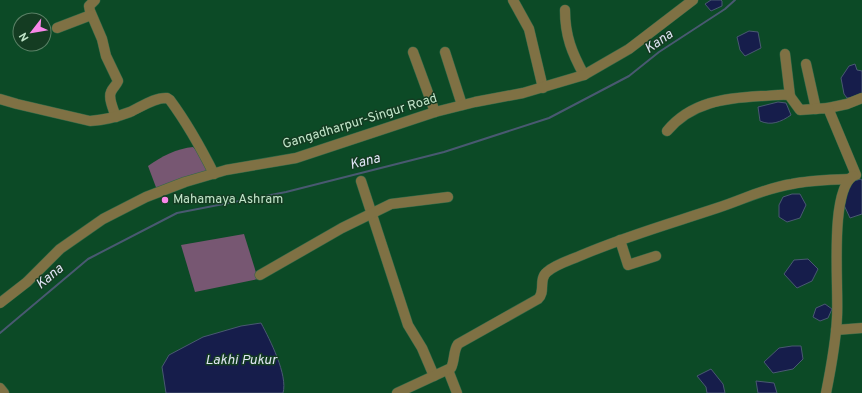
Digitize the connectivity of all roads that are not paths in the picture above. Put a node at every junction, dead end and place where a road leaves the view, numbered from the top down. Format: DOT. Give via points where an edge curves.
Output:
graph roads {
  1 [pos="95,0"];
  2 [pos="513,0"];
  3 [pos="687,2"];
  4 [pos="565,10"];
  5 [pos="91,15"];
  6 [pos="57,28"];
  7 [pos="413,52"];
  8 [pos="445,52"];
  9 [pos="785,54"];
  10 [pos="806,64"];
  11 [pos="584,75"];
  12 [pos="543,88"];
  13 [pos="790,96"];
  14 [pos="862,98"];
  15 [pos="0,99"];
  16 [pos="462,105"];
  17 [pos="828,108"];
  18 [pos="816,109"];
  19 [pos="435,112"];
  20 [pos="116,117"];
  21 [pos="668,131"];
  22 [pos="214,174"];
  23 [pos="856,175"];
  24 [pos="361,181"];
  25 [pos="448,197"];
  26 [pos="372,213"];
  27 [pos="620,240"];
  28 [pos="656,256"];
  29 [pos="260,274"];
  30 [pos="0,303"];
  31 [pos="862,328"];
  32 [pos="836,330"];
  33 [pos="448,370"];
  34 [pos="434,376"];
  35 [pos="0,388"];
  36 [pos="4,393"];
  37 [pos="397,393"];
  38 [pos="458,393"];
  39 [pos="826,393"];
  1 -- 5 [label="street" via="89,7"];
  2 -- 12 [label="street" via="529,29"];
  3 -- 11 [label="street, Gangadharpur-Singur Road" via="629,49"];
  4 -- 11 [label="street" via="570,46"];
  5 -- 6 [label="street"];
  5 -- 20 [label="street" via="118,81 110,94"];
  7 -- 19 [label="street"];
  8 -- 16 [label="street"];
  9 -- 13 [label="street"];
  10 -- 18 [label="street"];
  11 -- 12 [label="street, Gangadharpur-Singur Road"];
  12 -- 16 [label="street, Gangadharpur-Singur Road"];
  13 -- 18 [label="street" via="800,110"];
  13 -- 21 [label="street" via="747,97 712,102 689,112"];
  14 -- 17 [label="street"];
  15 -- 20 [label="street" via="90,121"];
  16 -- 19 [label="street, Gangadharpur-Singur Road"];
  17 -- 18 [label="street"];
  17 -- 23 [label="street"];
  19 -- 22 [label="street, Gangadharpur-Singur Road" via="296,158"];
  20 -- 22 [label="street" via="158,99 167,98 200,146"];
  22 -- 30 [label="street, Gangadharpur-Singur Road" via="146,197 103,220 60,249 27,282"];
  23 -- 27 [label="street" via="768,189"];
  23 -- 32 [label="street" via="843,192 839,205"];
  24 -- 26 [label="street"];
  25 -- 26 [label="street" via="397,202"];
  26 -- 29 [label="street"];
  26 -- 34 [label="street" via="408,325 422,348"];
  27 -- 28 [label="street" via="628,265"];
  27 -- 33 [label="street" via="546,272 542,279 540,298 458,344 453,366"];
  31 -- 32 [label="street"];
  32 -- 39 [label="street"];
  33 -- 34 [label="street"];
  33 -- 38 [label="street"];
  34 -- 37 [label="street"];
  35 -- 36 [label="street"];
}
